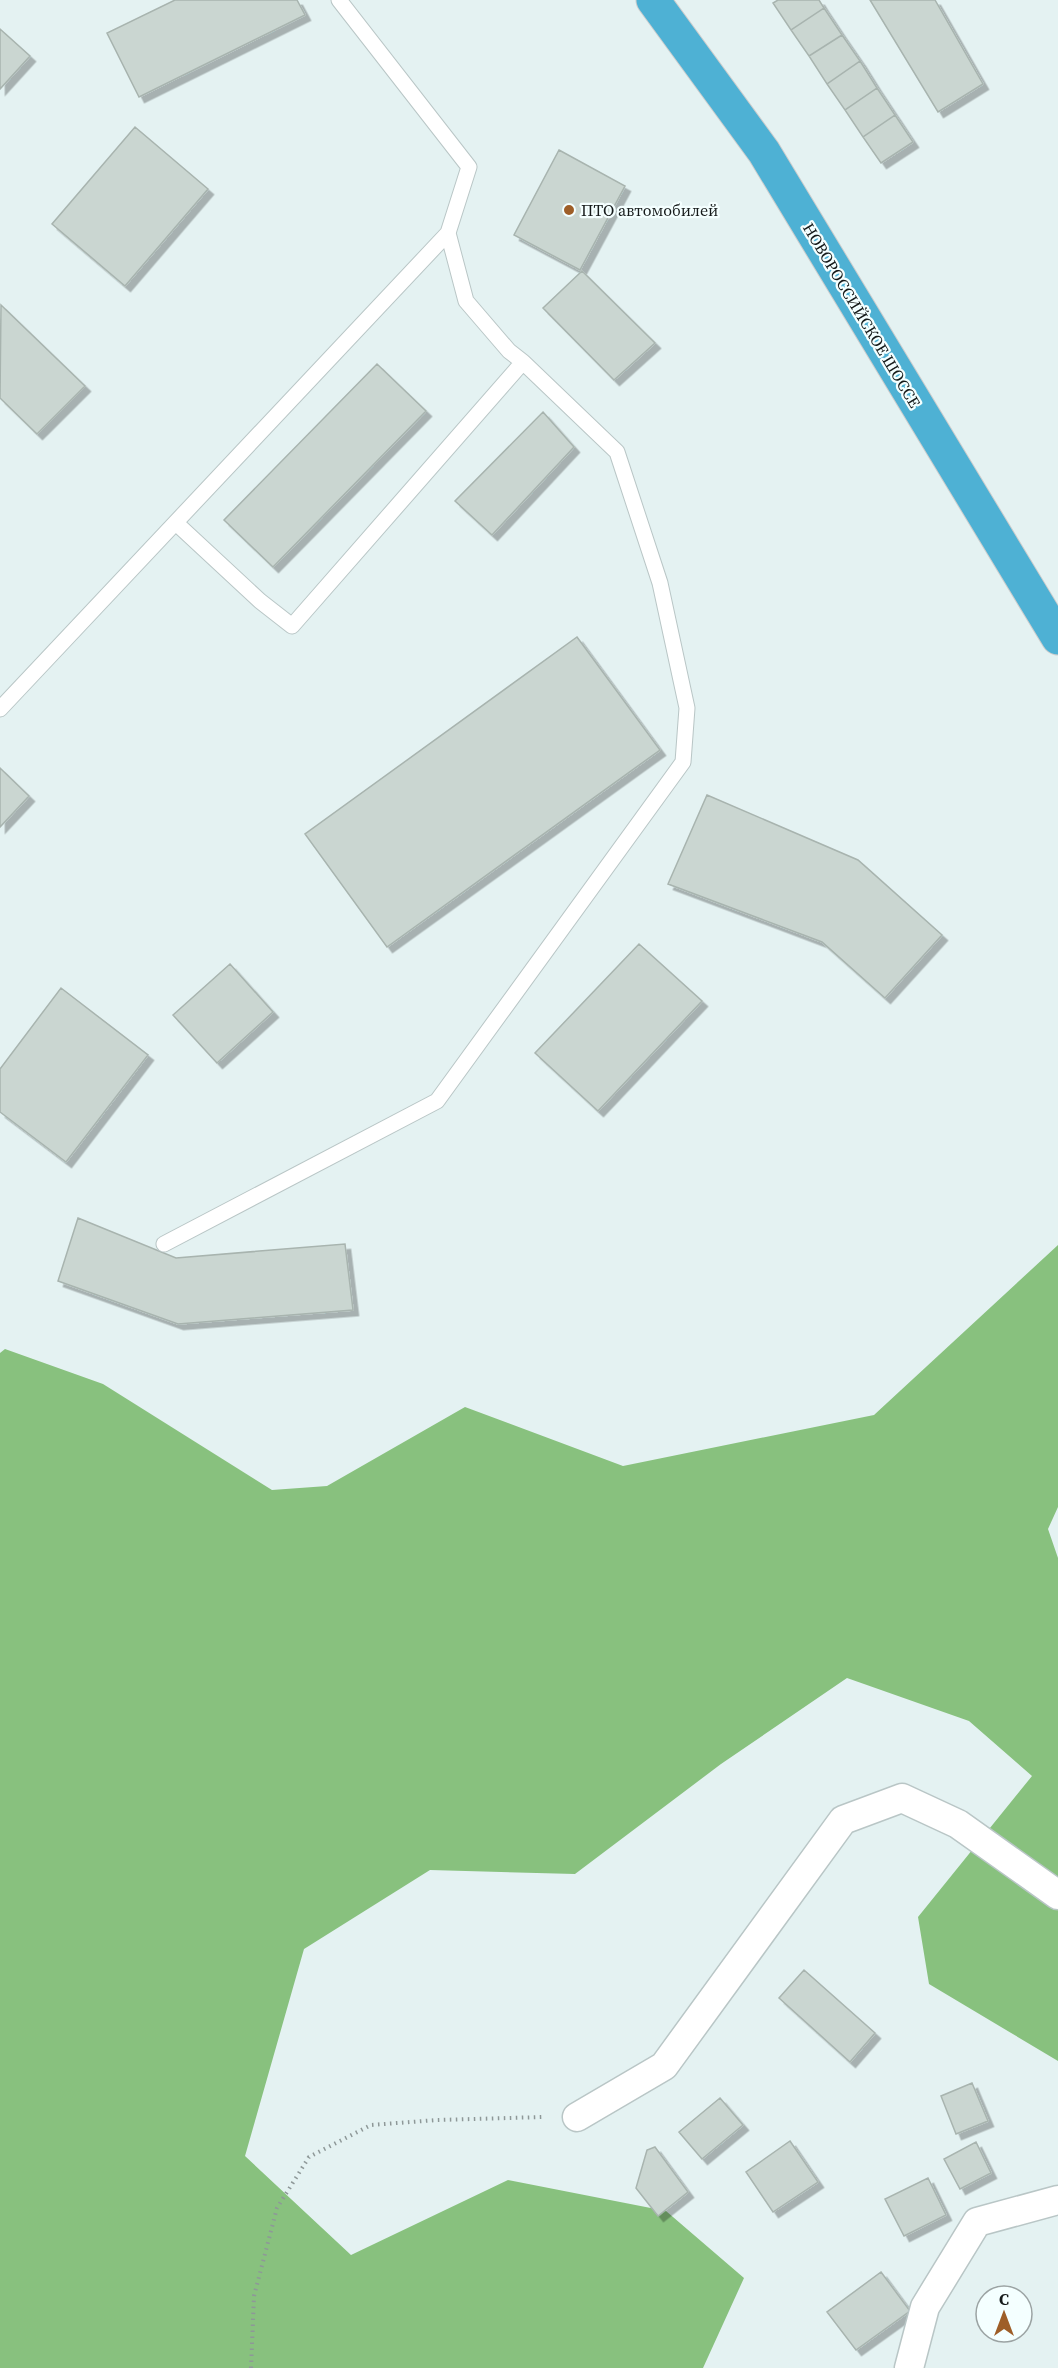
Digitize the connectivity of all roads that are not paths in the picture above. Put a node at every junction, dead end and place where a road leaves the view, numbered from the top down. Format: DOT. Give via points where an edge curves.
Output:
graph roads {
  1 [pos="339,0"];
  2 [pos="653,0"];
  3 [pos="448,233"];
  4 [pos="523,362"];
  5 [pos="176,523"];
  6 [pos="1058,638"];
  7 [pos="0,709"];
  8 [pos="164,1244"];
  9 [pos="1058,1894"];
  10 [pos="577,2117"];
  11 [pos="1058,2200"];
  12 [pos="909,2368"];
  1 -- 3 [label="lane" via="469,167"];
  2 -- 6 [label="highway, НОВОРОССИЙСКОЕ ШОССЕ" via="765,152"];
  3 -- 4 [label="lane" via="466,301"];
  3 -- 5 [label="lane"];
  4 -- 5 [label="lane" via="292,626"];
  4 -- 8 [label="lane" via="617,452 660,583 687,708 683,762 437,1101"];
  5 -- 7 [label="lane"];
  9 -- 10 [label="street" via="958,1824 902,1798 843,1820 664,2067"];
  11 -- 12 [label="street" via="976,2222 925,2307"];
}
